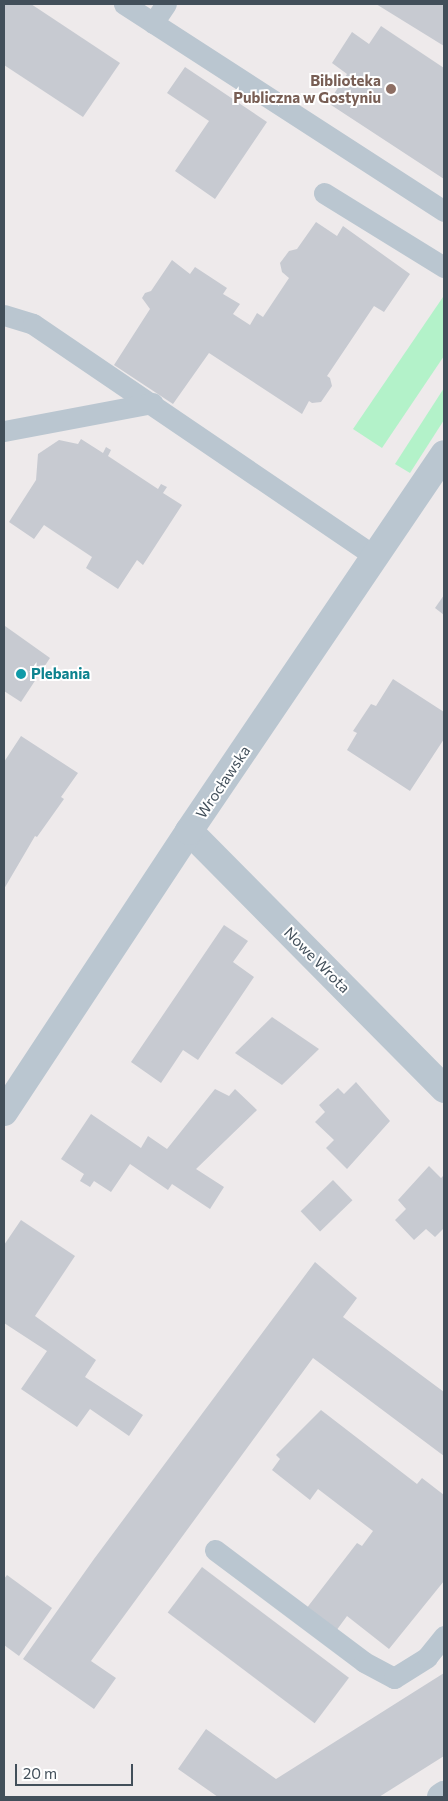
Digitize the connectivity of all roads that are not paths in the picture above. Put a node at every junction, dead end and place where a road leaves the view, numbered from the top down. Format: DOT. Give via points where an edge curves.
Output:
graph roads {
  1 [pos="124,4"];
  2 [pos="166,4"];
  3 [pos="153,23"];
  4 [pos="324,193"];
  5 [pos="444,211"];
  6 [pos="444,268"];
  7 [pos="4,314"];
  8 [pos="152,403"];
  9 [pos="4,431"];
  10 [pos="444,454"];
  11 [pos="376,557"];
  12 [pos="189,831"];
  13 [pos="444,1089"];
  14 [pos="4,1112"];
  15 [pos="216,1550"];
  16 [pos="444,1636"];
  17 [pos="444,1795"];
  18 [pos="441,1797"];
  1 -- 3 [label="lane"];
  2 -- 3 [label="lane"];
  3 -- 5 [label="lane"];
  4 -- 6 [label="lane"];
  7 -- 8 [label="lane" via="32,324"];
  8 -- 9 [label="lane"];
  8 -- 11 [label="lane"];
  10 -- 11 [label="street, Wrocławska"];
  11 -- 12 [label="street, Wrocławska"];
  12 -- 13 [label="street, Nowe Wrota"];
  12 -- 14 [label="street, Wrocławska"];
  15 -- 16 [label="lane" via="364,1662 394,1678 427,1657"];
  17 -- 18 [label="street"];
}
